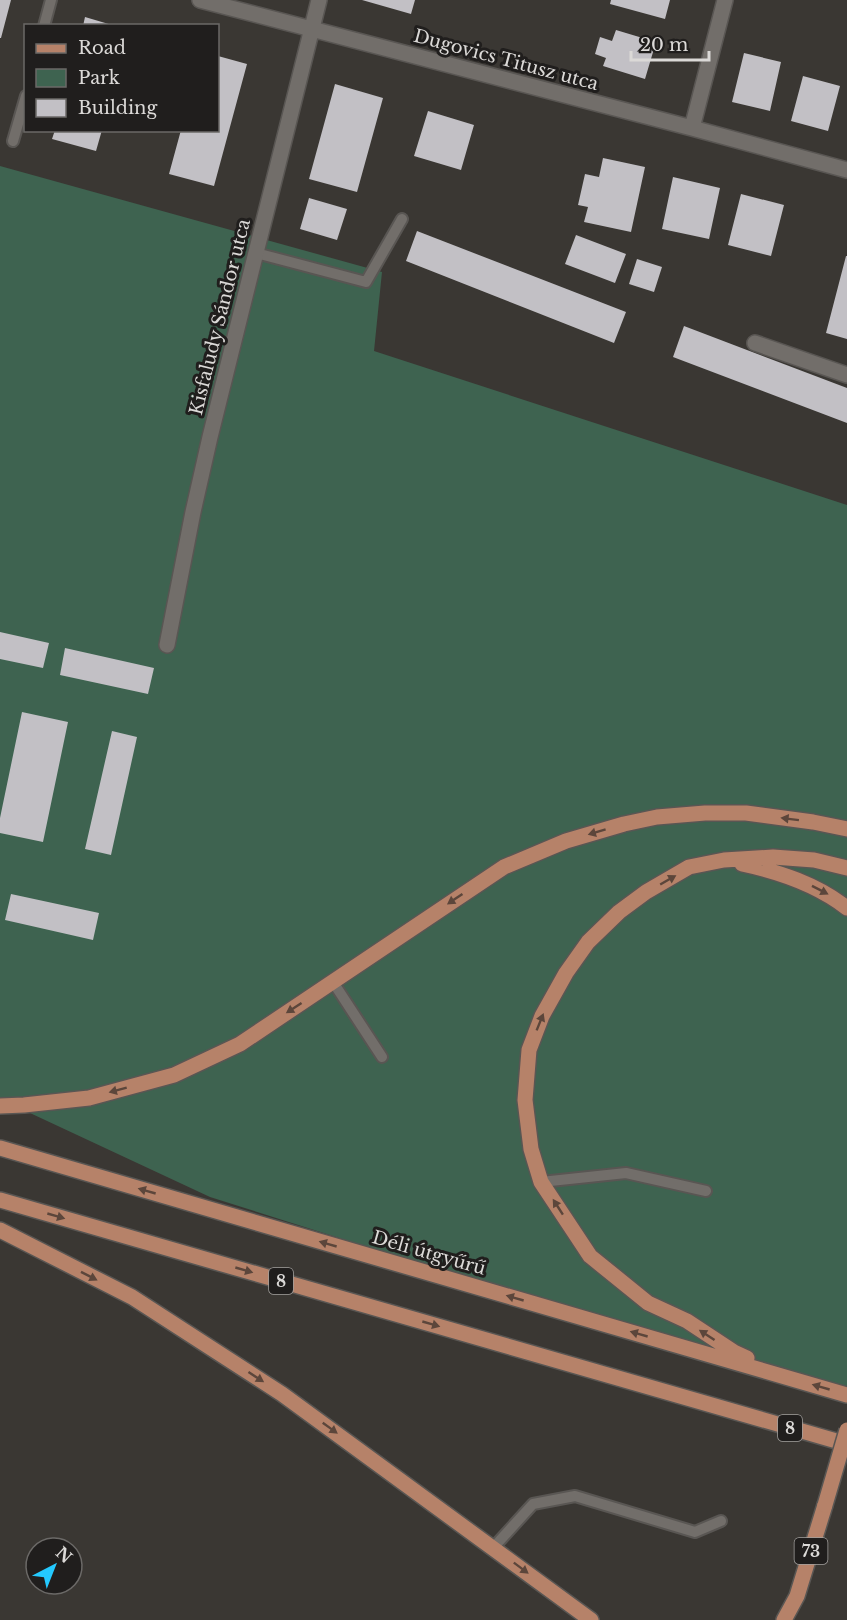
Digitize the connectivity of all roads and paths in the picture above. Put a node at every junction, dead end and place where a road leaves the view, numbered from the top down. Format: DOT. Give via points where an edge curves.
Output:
graph roads {
  1 [pos="51,0"];
  2 [pos="200,0"];
  3 [pos="319,0"];
  4 [pos="724,0"];
  5 [pos="45,24"];
  6 [pos="311,29"];
  7 [pos="24,103"];
  8 [pos="692,128"];
  9 [pos="13,141"];
  10 [pos="847,170"];
  11 [pos="402,219"];
  12 [pos="256,253"];
  13 [pos="755,343"];
  14 [pos="847,375"];
  15 [pos="167,645"];
  16 [pos="847,829"];
  17 [pos="724,860"];
  18 [pos="847,868"];
  19 [pos="847,908"];
  20 [pos="333,982"];
  21 [pos="382,1058"];
  22 [pos="0,1106"];
  23 [pos="0,1148"];
  24 [pos="541,1182"];
  25 [pos="706,1191"];
  26 [pos="0,1200"];
  27 [pos="0,1230"];
  28 [pos="796,1380"];
  29 [pos="847,1395"];
  30 [pos="847,1430"];
  31 [pos="847,1444"];
  32 [pos="721,1521"];
  33 [pos="494,1548"];
  34 [pos="797,1596"];
  35 [pos="591,1620"];
  36 [pos="784,1620"];
  37 [pos="800,1620"];
  1 -- 5 [label="lane"];
  2 -- 6 [label="street, Dugovics Titusz utca"];
  3 -- 6 [label="street, Kisfaludy Sándor utca"];
  4 -- 8 [label="street"];
  6 -- 8 [label="street, Dugovics Titusz utca"];
  6 -- 12 [label="street, Kisfaludy Sándor utca"];
  7 -- 9 [label="lane"];
  8 -- 10 [label="street, Dugovics Titusz utca"];
  11 -- 12 [label="lane" via="366,282"];
  12 -- 15 [label="street, Kisfaludy Sándor utca" via="197,491"];
  13 -- 14 [label="street"];
  16 -- 20 [label="main road, one-way" via="746,813 657,817 624,824 504,867"];
  17 -- 18 [label="main road" via="773,857 814,860"];
  17 -- 19 [label="main road, one-way" via="772,870 804,882"];
  24 -- 17 [label="main road, one-way" via="531,1149 525,1100 529,1050 561,982 588,942 619,912 688,867"];
  20 -- 21 [label="lane"];
  20 -- 22 [label="main road, one-way" via="240,1044 174,1075 89,1098"];
  28 -- 23 [label="main road, Déli útgyűrű, one-way"];
  24 -- 25 [label="lane" via="626,1173"];
  28 -- 24 [label="main road, one-way" via="734,1352 648,1303 590,1256"];
  26 -- 31 [label="main road, 8, one-way"];
  27 -- 33 [label="main road, one-way" via="152,1310 282,1394"];
  29 -- 28 [label="main road, Déli útgyűrű, one-way"];
  30 -- 34 [label="main road, 73, bridge"];
  32 -- 33 [label="lane" via="695,1532 575,1497 533,1504"];
  33 -- 35 [label="main road, one-way"];
  34 -- 36 [label="main road, 73"];
  34 -- 37 [label="main road, 73"];
}
